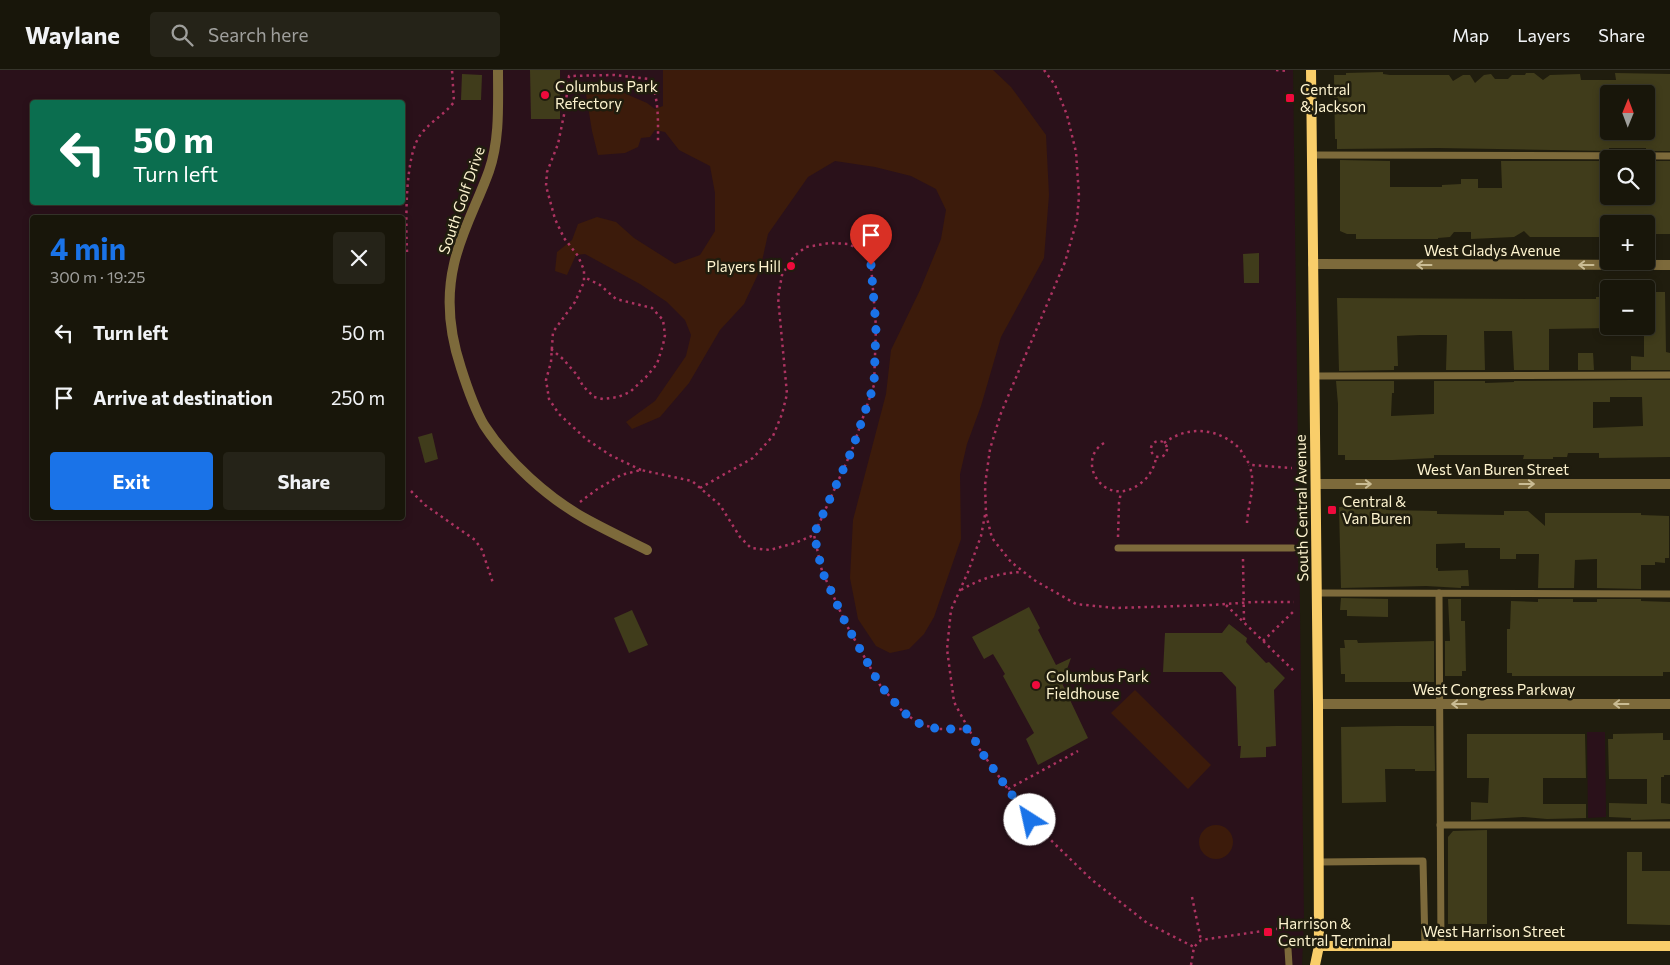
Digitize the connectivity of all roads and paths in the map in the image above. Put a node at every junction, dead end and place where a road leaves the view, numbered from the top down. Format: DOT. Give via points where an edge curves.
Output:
graph roads {
  1 [pos="452,70"];
  2 [pos="498,70"];
  3 [pos="1044,70"];
  4 [pos="1276,70"];
  5 [pos="1311,70"];
  6 [pos="1287,71"];
  7 [pos="658,142"];
  8 [pos="1312,156"];
  9 [pos="1670,156"];
  10 [pos="408,252"];
  11 [pos="1313,264"];
  12 [pos="1670,265"];
  13 [pos="584,277"];
  14 [pos="551,349"];
  15 [pos="1670,375"];
  16 [pos="1314,376"];
  17 [pos="1104,443"];
  18 [pos="1164,443"];
  19 [pos="1156,457"];
  20 [pos="1248,464"];
  21 [pos="1292,468"];
  22 [pos="641,470"];
  23 [pos="1316,484"];
  24 [pos="1670,484"];
  25 [pos="700,488"];
  26 [pos="411,491"];
  27 [pos="1121,492"];
  28 [pos="571,509"];
  29 [pos="986,514"];
  30 [pos="1247,523"];
  31 [pos="814,534"];
  32 [pos="1118,538"];
  33 [pos="1118,548"];
  34 [pos="1293,548"];
  35 [pos="647,550"];
  36 [pos="1243,557"];
  37 [pos="1024,572"];
  38 [pos="493,583"];
  39 [pos="960,590"];
  40 [pos="1317,593"];
  41 [pos="1439,593"];
  42 [pos="1670,594"];
  43 [pos="1294,602"];
  44 [pos="1243,603"];
  45 [pos="1226,604"];
  46 [pos="1294,611"];
  47 [pos="1244,622"];
  48 [pos="1263,641"];
  49 [pos="1295,672"];
  50 [pos="1318,704"];
  51 [pos="1440,704"];
  52 [pos="1670,704"];
  53 [pos="969,729"];
  54 [pos="1078,751"];
  55 [pos="1008,789"];
  56 [pos="1440,825"];
  57 [pos="1670,825"];
  58 [pos="1319,862"];
  59 [pos="1192,896"];
  60 [pos="1297,926"];
  61 [pos="1201,940"];
  62 [pos="1319,946"];
  63 [pos="1425,946"];
  64 [pos="1441,946"];
  65 [pos="1670,946"];
  66 [pos="1194,947"];
  67 [pos="1288,949"];
  68 [pos="1191,965"];
  69 [pos="1289,965"];
  70 [pos="1316,965"];
  71 [pos="1322,965"];
  1 -- 10 [label="path" via="454,102 432,120 413,147 407,209"];
  2 -- 28 [label="street, South Golf Drive" via="496,143 454,266 450,303 452,332 467,386 483,424 504,452 530,478"];
  3 -- 29 [label="path" via="1067,115 1076,152 1077,220 1064,262 1001,413 990,449 985,485"];
  4 -- 6 [label="path"];
  5 -- 8 [label="street, South Central Avenue"];
  7 -- 13 [label="path" via="657,103 650,79 614,75 569,76 558,144 547,172 546,186 555,219 578,256"];
  8 -- 9 [label="lane"];
  8 -- 11 [label="street, South Central Avenue"];
  12 -- 11 [label="street, West Gladys Avenue, one-way"];
  11 -- 16 [label="street, South Central Avenue"];
  13 -- 14 [label="path" via="575,302 553,332"];
  13 -- 14 [label="path" via="616,299 652,308 663,320 664,345 657,364 630,392 602,400 594,397"];
  14 -- 22 [label="path" via="546,380 549,399 559,414 586,439"];
  15 -- 16 [label="lane"];
  16 -- 23 [label="street, South Central Avenue"];
  17 -- 27 [label="path" via="1094,451 1093,473 1107,489"];
  18 -- 19 [label="path" via="1166,453"];
  18 -- 19 [label="path" via="1157,441 1151,446"];
  18 -- 20 [label="path" via="1173,436 1195,430 1211,431 1240,448"];
  19 -- 27 [label="path" via="1145,480"];
  20 -- 21 [label="path"];
  20 -- 30 [label="path" via="1252,488"];
  22 -- 25 [label="path" via="692,481"];
  22 -- 28 [label="path" via="621,475"];
  23 -- 24 [label="street, West Van Buren Street, one-way"];
  23 -- 40 [label="street, South Central Avenue"];
  25 -- 31 [label="path" via="720,505 751,548 770,550 796,544"];
  25 -- 31 [label="path" via="753,458 773,436 782,414 787,394 778,297 782,275 794,256 806,247 849,244 864,252 871,265 876,327 874,385 852,450"];
  26 -- 38 [label="path" via="424,505 475,540 482,550"];
  27 -- 32 [label="path"];
  28 -- 35 [label="street, South Golf Drive"];
  29 -- 37 [label="path" via="992,538 1011,562"];
  29 -- 39 [label="path"];
  31 -- 53 [label="path" via="822,571 846,624 880,685 903,712 920,724 938,729"];
  33 -- 34 [label="lane"];
  36 -- 44 [label="path"];
  37 -- 39 [label="path" via="978,580"];
  37 -- 45 [label="path" via="1076,604 1115,608"];
  39 -- 53 [label="path" via="951,610 947,649 954,702"];
  40 -- 41 [label="lane"];
  40 -- 50 [label="street, South Central Avenue"];
  41 -- 42 [label="lane"];
  41 -- 51 [label="lane"];
  43 -- 44 [label="path"];
  44 -- 45 [label="path"];
  44 -- 47 [label="path"];
  45 -- 47 [label="path"];
  46 -- 48 [label="path"];
  47 -- 48 [label="path"];
  48 -- 49 [label="path"];
  50 -- 51 [label="street, West Congress Parkway"];
  50 -- 58 [label="street, South Central Avenue"];
  52 -- 51 [label="street, West Congress Parkway, one-way"];
  51 -- 56 [label="lane"];
  53 -- 55 [label="path"];
  54 -- 55 [label="path"];
  55 -- 66 [label="path" via="1030,820 1092,880 1147,923"];
  56 -- 57 [label="lane"];
  56 -- 64 [label="lane"];
  58 -- 62 [label="street, South Central Avenue"];
  58 -- 63 [label="lane" via="1423,861"];
  59 -- 61 [label="path"];
  60 -- 61 [label="path"];
  61 -- 66 [label="path"];
  62 -- 63 [label="street, West Harrison Street"];
  62 -- 70 [label="street, South Central Avenue"];
  62 -- 71 [label="street, South Central Avenue"];
  63 -- 64 [label="street, West Harrison Street"];
  64 -- 65 [label="street, West Harrison Street"];
  66 -- 68 [label="path"];
  67 -- 69 [label="lane"];
}
